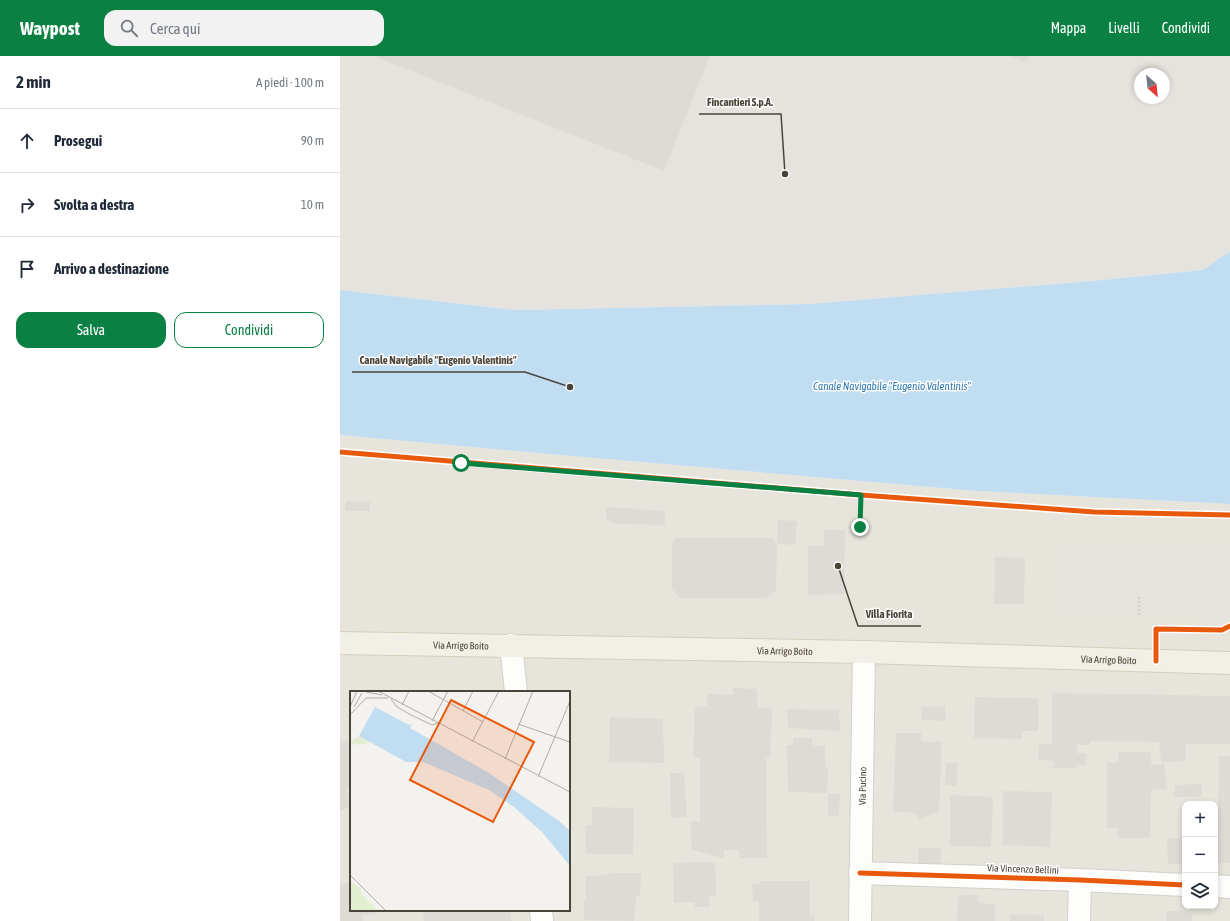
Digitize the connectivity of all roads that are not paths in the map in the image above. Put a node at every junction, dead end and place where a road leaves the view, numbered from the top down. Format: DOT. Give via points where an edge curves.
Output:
graph roads {
  1 [pos="340,643"];
  2 [pos="511,645"];
  3 [pos="864,652"];
  4 [pos="1230,663"];
  5 [pos="516,691"];
  6 [pos="860,873"];
  7 [pos="1080,880"];
  8 [pos="1182,885"];
  9 [pos="1218,886"];
  10 [pos="1230,887"];
  11 [pos="541,911"];
  12 [pos="542,921"];
  13 [pos="860,921"];
  14 [pos="1079,921"];
  1 -- 2 [label="main road, Via Arrigo Boito"];
  2 -- 3 [label="main road, Via Arrigo Boito"];
  2 -- 5 [label="street"];
  3 -- 4 [label="main road, Via Arrigo Boito"];
  3 -- 6 [label="street, Via Pucino"];
  6 -- 7 [label="street, Via Vincenzo Bellini"];
  6 -- 13 [label="street, Via Pucino"];
  7 -- 8 [label="street, Via Vincenzo Bellini"];
  7 -- 14 [label="street"];
  9 -- 10 [label="street"];
  11 -- 12 [label="street"];
}
